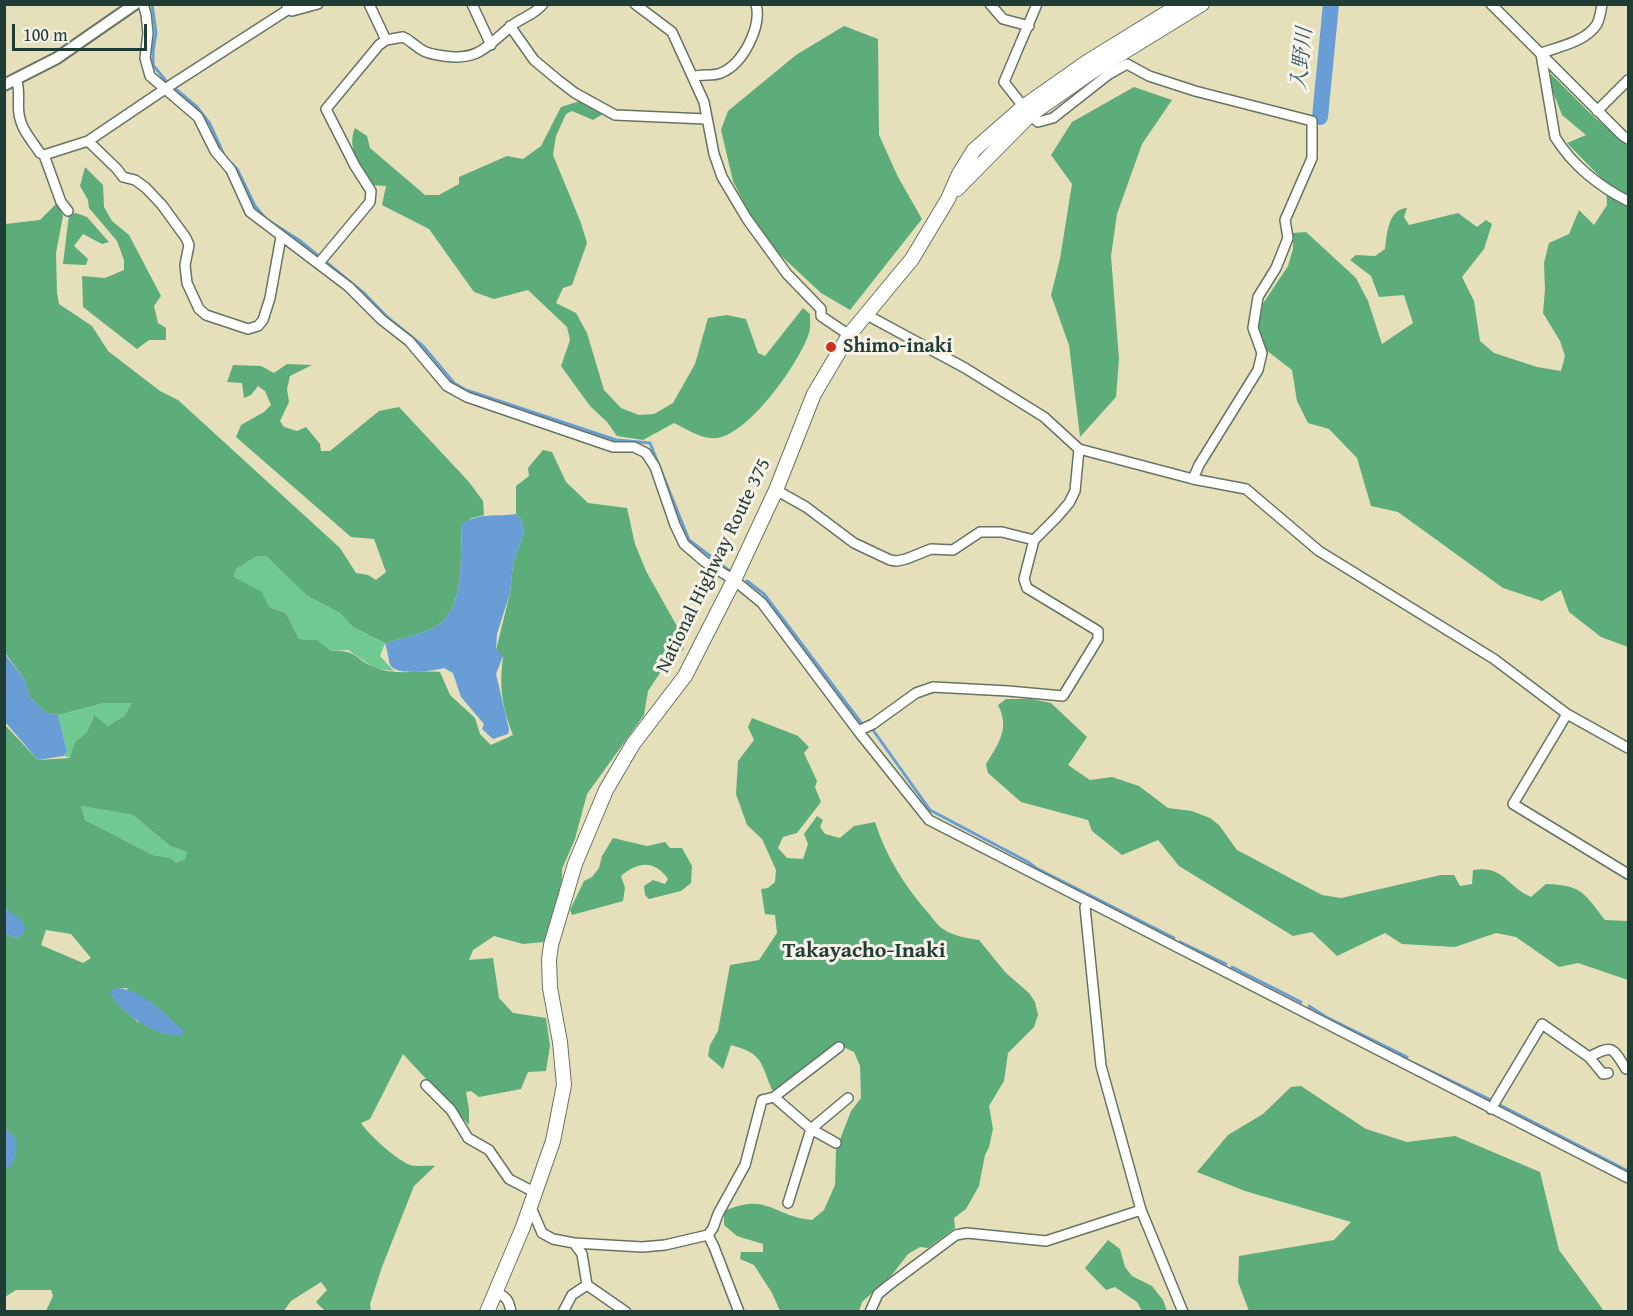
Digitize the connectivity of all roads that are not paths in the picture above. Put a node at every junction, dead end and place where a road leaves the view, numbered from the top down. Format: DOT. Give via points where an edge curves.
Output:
graph roads {
  1 [pos="135,4"];
  2 [pos="143,4"];
  3 [pos="318,4"];
  4 [pos="369,4"];
  5 [pos="472,4"];
  6 [pos="543,4"];
  7 [pos="635,4"];
  8 [pos="756,4"];
  9 [pos="990,4"];
  10 [pos="1037,4"];
  11 [pos="1181,4"];
  12 [pos="1202,4"];
  13 [pos="1491,4"];
  14 [pos="1602,4"];
  15 [pos="287,7"];
  16 [pos="510,26"];
  17 [pos="1029,26"];
  18 [pos="386,40"];
  19 [pos="490,45"];
  20 [pos="1541,53"];
  21 [pos="693,77"];
  22 [pos="16,80"];
  23 [pos="1629,80"];
  24 [pos="4,85"];
  25 [pos="169,86"];
  26 [pos="1026,111"];
  27 [pos="1597,111"];
  28 [pos="706,119"];
  29 [pos="1629,139"];
  30 [pos="88,141"];
  31 [pos="44,155"];
  32 [pos="1629,201"];
  33 [pos="68,211"];
  34 [pos="281,237"];
  35 [pos="321,260"];
  36 [pos="867,315"];
  37 [pos="849,335"];
  38 [pos="1079,449"];
  39 [pos="1193,479"];
  40 [pos="776,490"];
  41 [pos="1034,540"];
  42 [pos="734,580"];
  43 [pos="1567,714"];
  44 [pos="858,731"];
  45 [pos="1629,748"];
  46 [pos="1629,874"];
  47 [pos="1088,903"];
  48 [pos="839,1047"];
  49 [pos="1588,1057"];
  50 [pos="1626,1069"];
  51 [pos="1608,1073"];
  52 [pos="426,1085"];
  53 [pos="774,1097"];
  54 [pos="848,1098"];
  55 [pos="1491,1109"];
  56 [pos="811,1129"];
  57 [pos="836,1143"];
  58 [pos="1629,1178"];
  59 [pos="534,1192"];
  60 [pos="788,1203"];
  61 [pos="528,1210"];
  62 [pos="1141,1210"];
  63 [pos="708,1235"];
  64 [pos="574,1243"];
  65 [pos="587,1285"];
  66 [pos="497,1293"];
  67 [pos="488,1311"];
  68 [pos="511,1311"];
  69 [pos="563,1311"];
  70 [pos="626,1311"];
  71 [pos="739,1311"];
  72 [pos="870,1311"];
  73 [pos="1183,1311"];
  1 -- 22 [label="main road" via="57,58"];
  2 -- 25 [label="street" via="148,33 145,58 150,76"];
  3 -- 15 [label="street" via="292,11"];
  4 -- 18 [label="street"];
  5 -- 19 [label="street"];
  6 -- 16 [label="street"];
  7 -- 21 [label="street" via="672,32"];
  8 -- 21 [label="street" via="753,34 735,64 715,75"];
  9 -- 17 [label="street" via="1003,19"];
  10 -- 17 [label="street"];
  11 -- 26 [label="highway, National Highway Route 375" via="1087,62"];
  12 -- 26 [label="highway, National Highway Route 375"];
  13 -- 20 [label="street"];
  14 -- 20 [label="street" via="1599,21 1592,31"];
  15 -- 25 [label="street"];
  16 -- 19 [label="street"];
  16 -- 28 [label="street" via="534,60 575,93 615,114"];
  17 -- 26 [label="street" via="1004,82"];
  18 -- 19 [label="street" via="403,37 424,51 449,57 477,54"];
  18 -- 35 [label="street" via="326,109 372,191 370,202"];
  20 -- 27 [label="street"];
  20 -- 32 [label="street" via="1560,147 1605,190"];
  21 -- 28 [label="street" via="705,102"];
  22 -- 24 [label="main road"];
  22 -- 31 [label="street" via="23,127"];
  23 -- 27 [label="street"];
  25 -- 30 [label="street"];
  25 -- 34 [label="street" via="198,117 215,151 231,170 250,212"];
  26 -- 36 [label="highway, National Highway Route 375" via="974,150 912,259"];
  26 -- 39 [label="street" via="1038,122 1053,118 1127,64 1149,76 1195,91 1312,121 1312,158 1285,219 1288,238 1258,297 1253,327 1262,353 1258,370"];
  27 -- 29 [label="street"];
  28 -- 37 [label="street" via="722,177 747,219 787,274 821,309 821,316"];
  30 -- 31 [label="street"];
  30 -- 34 [label="street" via="123,177 146,188 186,238 188,283 199,309 206,315 248,329 258,326 268,305"];
  31 -- 33 [label="street"];
  34 -- 35 [label="street"];
  35 -- 42 [label="street" via="382,321 409,340 447,386 467,397 613,447 634,447 646,453 684,544"];
  36 -- 37 [label="highway, National Highway Route 375"];
  36 -- 38 [label="street" via="965,368 1044,417"];
  37 -- 40 [label="highway, National Highway Route 375" via="814,394"];
  38 -- 39 [label="street"];
  38 -- 41 [label="street" via="1075,491 1069,503"];
  39 -- 43 [label="street" via="1246,489 1319,551 1494,659"];
  40 -- 41 [label="street" via="854,543 890,560 906,559 931,549 953,550 980,532 1002,532"];
  40 -- 42 [label="highway, National Highway Route 375"];
  41 -- 44 [label="street" via="1024,579 1027,588 1098,631 1098,639 1063,696 933,687 916,693"];
  42 -- 44 [label="street" via="762,603"];
  42 -- 59 [label="highway, National Highway Route 375" via="685,676 633,744 606,790 575,864 549,960 564,1084 553,1140"];
  43 -- 45 [label="street"];
  43 -- 46 [label="street" via="1513,804"];
  44 -- 47 [label="street" via="929,820"];
  47 -- 55 [label="street"];
  47 -- 62 [label="street" via="1085,907 1101,1066"];
  48 -- 53 [label="street"];
  49 -- 50 [label="street" via="1611,1048"];
  49 -- 51 [label="street" via="1603,1074"];
  49 -- 55 [label="street" via="1542,1024"];
  52 -- 59 [label="street" via="451,1110 468,1138 489,1150 509,1179"];
  53 -- 56 [label="street"];
  53 -- 63 [label="street" via="762,1100 745,1165"];
  54 -- 56 [label="street"];
  55 -- 58 [label="street"];
  56 -- 57 [label="street"];
  56 -- 60 [label="street"];
  59 -- 61 [label="highway, National Highway Route 375"];
  61 -- 64 [label="street" via="542,1233"];
  61 -- 66 [label="highway, National Highway Route 375"];
  62 -- 72 [label="street" via="1046,1241 957,1235 878,1294"];
  62 -- 73 [label="street"];
  63 -- 64 [label="street" via="642,1247"];
  63 -- 71 [label="street"];
  64 -- 65 [label="street" via="582,1254"];
  65 -- 69 [label="street" via="572,1295"];
  65 -- 70 [label="street"];
  66 -- 67 [label="highway, National Highway Route 375"];
  66 -- 68 [label="street" via="509,1302"];
}
